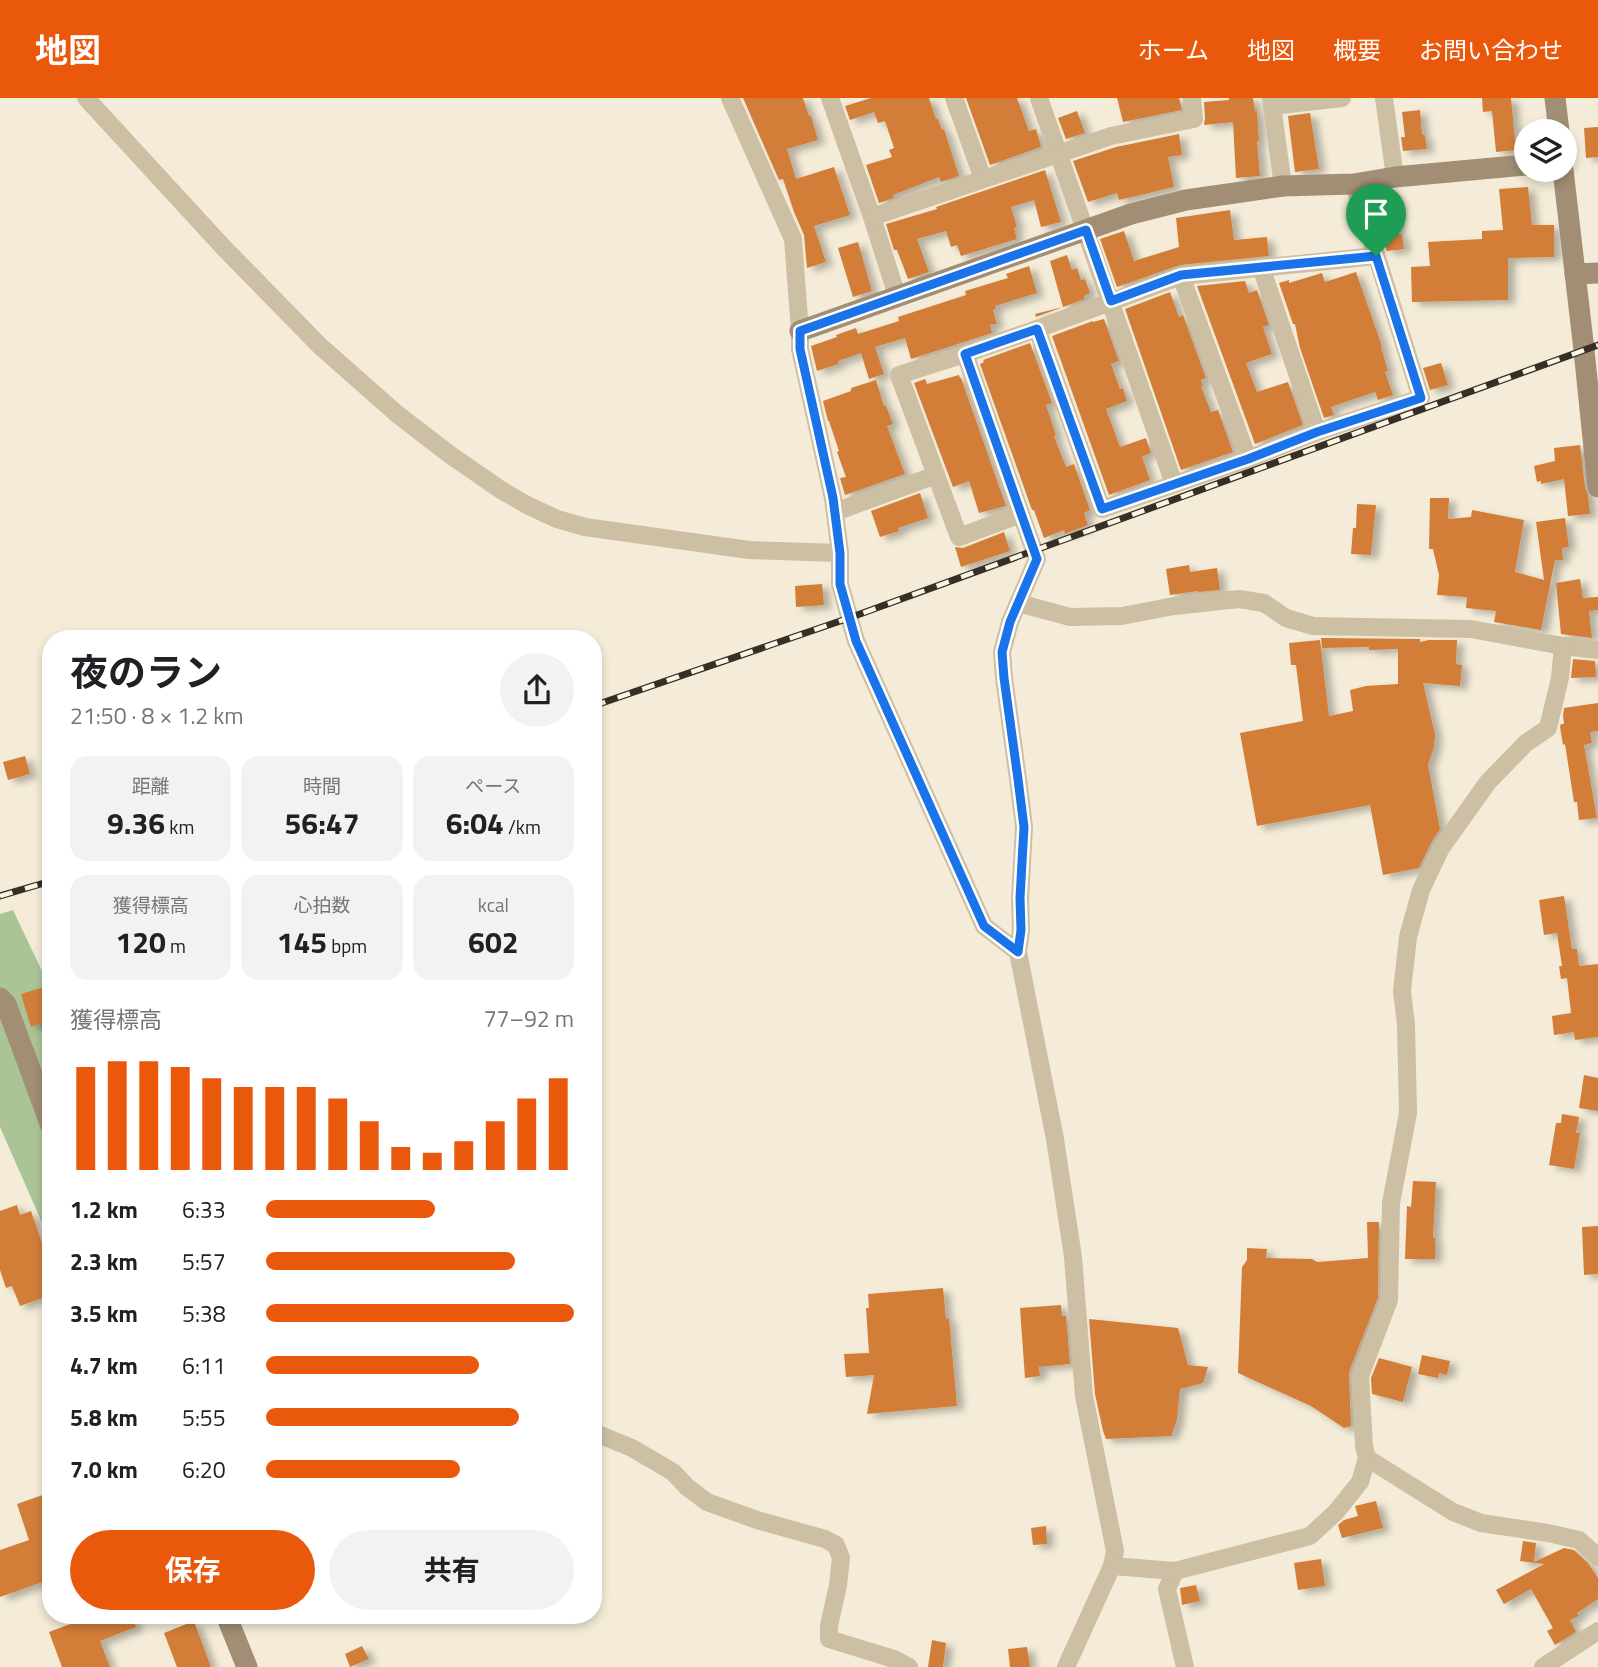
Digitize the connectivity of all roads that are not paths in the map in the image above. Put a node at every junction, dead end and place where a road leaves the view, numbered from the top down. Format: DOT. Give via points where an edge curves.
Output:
graph roads {
  1 [pos="86,98"];
  2 [pos="730,98"];
  3 [pos="830,98"];
  4 [pos="954,98"];
  5 [pos="1039,98"];
  6 [pos="1192,98"];
  7 [pos="1342,98"];
  8 [pos="1384,98"];
  9 [pos="1555,98"];
  10 [pos="1271,102"];
  11 [pos="1558,119"];
  12 [pos="1059,153"];
  13 [pos="1514,166"];
  14 [pos="1395,177"];
  15 [pos="983,179"];
  16 [pos="1564,182"];
  17 [pos="1354,184"];
  18 [pos="1283,186"];
  19 [pos="872,217"];
  20 [pos="1086,230"];
  21 [pos="1376,256"];
  22 [pos="1261,267"];
  23 [pos="1598,273"];
  24 [pos="1575,274"];
  25 [pos="1181,275"];
  26 [pos="897,296"];
  27 [pos="1111,301"];
  28 [pos="1037,329"];
  29 [pos="800,331"];
  30 [pos="965,354"];
  31 [pos="1594,409"];
  32 [pos="1317,432"];
  33 [pos="1248,459"];
  34 [pos="936,475"];
  35 [pos="1174,484"];
  36 [pos="1598,487"];
  37 [pos="835,512"];
  38 [pos="1021,514"];
  39 [pos="840,553"];
  40 [pos="1018,603"];
  41 [pos="1563,646"];
  42 [pos="1598,650"];
  43 [pos="1018,952"];
  44 [pos="0,998"];
  45 [pos="42,1102"];
  46 [pos="602,1436"];
  47 [pos="1367,1458"];
  48 [pos="1598,1557"];
  49 [pos="1112,1566"];
  50 [pos="1175,1571"];
  51 [pos="230,1624"];
  52 [pos="1598,1631"];
  53 [pos="247,1667"];
  54 [pos="909,1667"];
  55 [pos="1066,1667"];
  56 [pos="1185,1667"];
  57 [pos="1543,1667"];
  1 -- 39 [label="street" via="320,346 397,414 501,490 557,519 585,527 749,550"];
  2 -- 29 [label="street" via="793,239"];
  3 -- 19 [label="street"];
  4 -- 15 [label="street"];
  5 -- 12 [label="street"];
  6 -- 12 [label="street" via="1194,119 1111,136"];
  7 -- 10 [label="street"];
  8 -- 14 [label="street"];
  9 -- 11 [label="street"];
  10 -- 18 [label="street"];
  12 -- 15 [label="street"];
  12 -- 20 [label="street"];
  13 -- 14 [label="street"];
  14 -- 17 [label="street"];
  15 -- 19 [label="street"];
  16 -- 24 [label="street"];
  17 -- 18 [label="street"];
  17 -- 21 [label="street"];
  18 -- 20 [label="street" via="1186,200"];
  19 -- 26 [label="street"];
  20 -- 26 [label="street"];
  20 -- 27 [label="street"];
  21 -- 22 [label="street"];
  21 -- 32 [label="street" via="1421,398"];
  22 -- 25 [label="street"];
  22 -- 32 [label="street"];
  23 -- 24 [label="street"];
  24 -- 31 [label="street"];
  25 -- 27 [label="street"];
  25 -- 33 [label="street"];
  26 -- 29 [label="street"];
  27 -- 28 [label="street"];
  27 -- 35 [label="street"];
  28 -- 30 [label="street"];
  28 -- 35 [label="street" via="1102,509"];
  29 -- 37 [label="street"];
  30 -- 34 [label="street" via="899,375"];
  30 -- 38 [label="street"];
  31 -- 36 [label="street"];
  32 -- 33 [label="street"];
  33 -- 35 [label="street"];
  34 -- 37 [label="street"];
  34 -- 38 [label="street" via="960,537"];
  37 -- 39 [label="street"];
  38 -- 40 [label="street" via="1037,559"];
  39 -- 43 [label="street" via="840,584 861,653 984,926"];
  40 -- 41 [label="street" via="1070,617 1122,616 1239,599 1264,603 1286,618 1313,626 1471,629"];
  40 -- 43 [label="street" via="1002,652 1024,827"];
  41 -- 42 [label="street"];
  41 -- 47 [label="street" via="1548,728 1525,743 1488,782 1441,848 1421,890 1408,937 1402,991 1408,1113 1391,1203 1389,1300 1360,1376"];
  43 -- 49 [label="street" via="1055,1139 1073,1257 1084,1396 1115,1551"];
  44 -- 45 [label="street"];
  46 -- 54 [label="street" via="673,1472 707,1502 836,1545 841,1558 829,1639"];
  47 -- 48 [label="street" via="1453,1512 1480,1523 1579,1540"];
  47 -- 50 [label="street" via="1360,1482 1310,1536"];
  49 -- 50 [label="street"];
  49 -- 55 [label="street"];
  50 -- 56 [label="street" via="1167,1589"];
  51 -- 53 [label="street"];
  52 -- 57 [label="street"];
}
